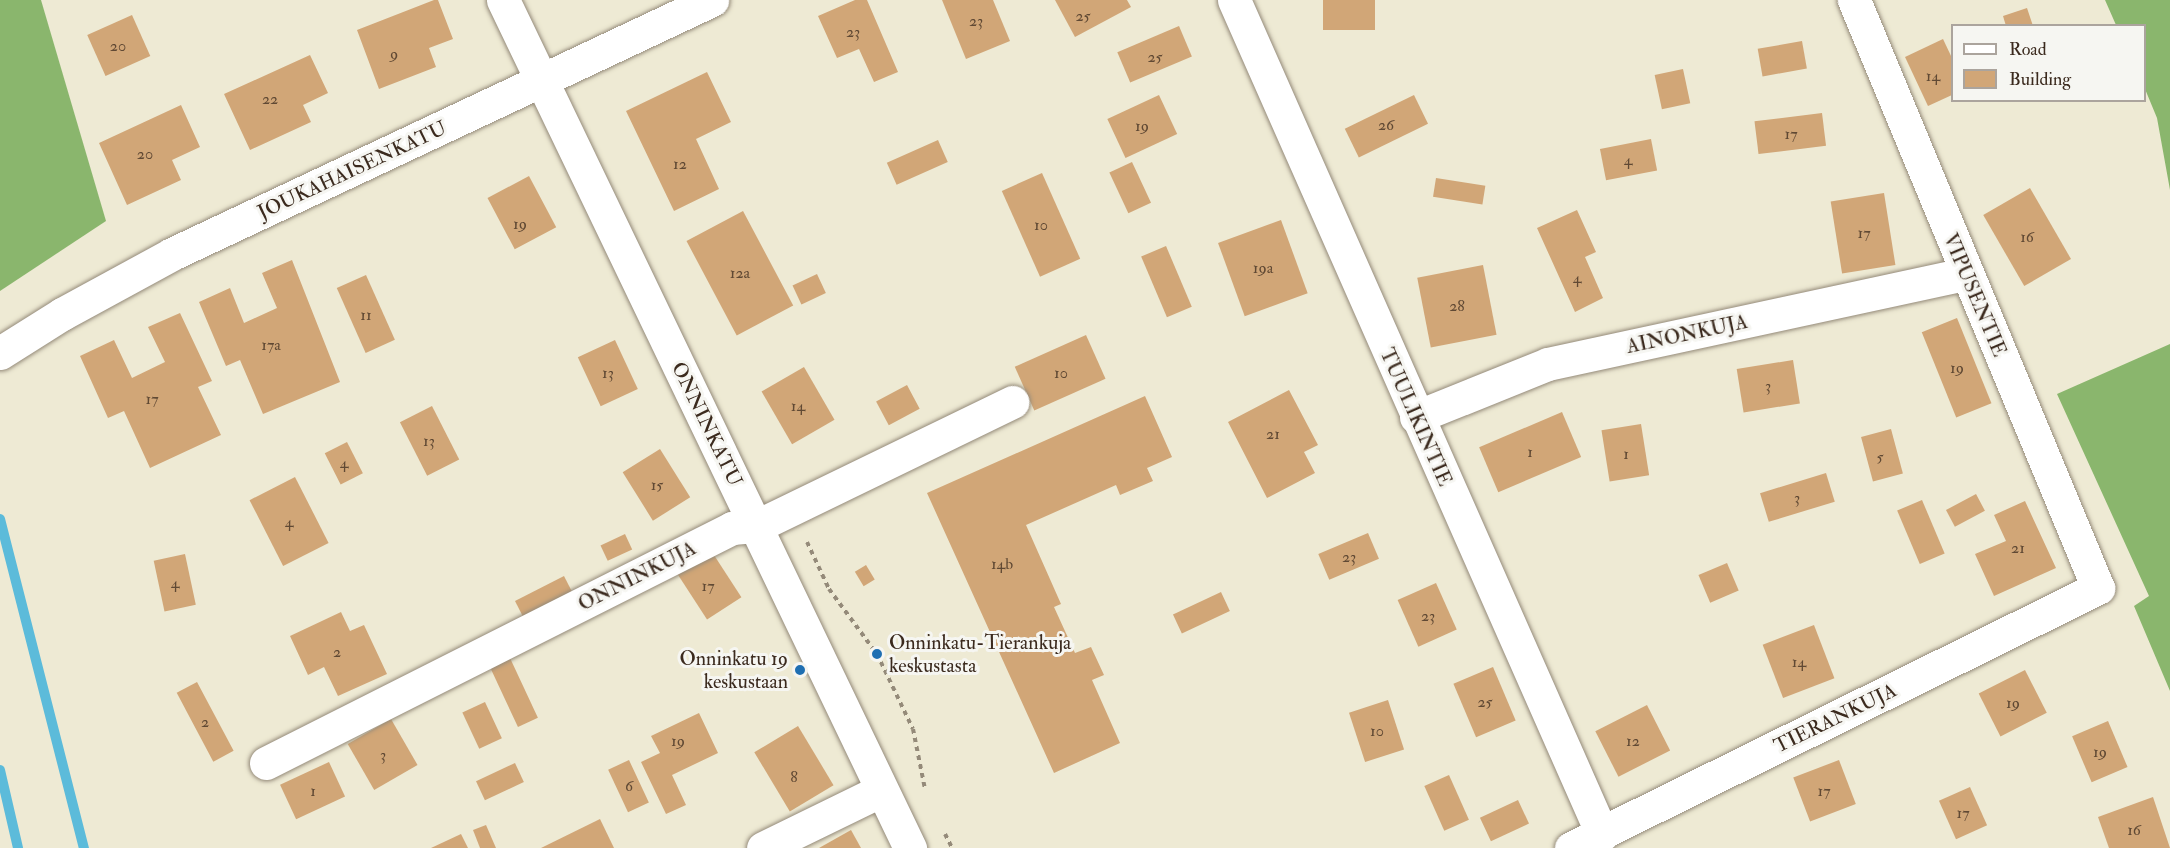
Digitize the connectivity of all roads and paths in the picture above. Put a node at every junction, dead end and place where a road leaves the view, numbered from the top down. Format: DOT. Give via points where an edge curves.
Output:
graph roads {
  1 [pos="503,0"];
  2 [pos="712,0"];
  3 [pos="1234,0"];
  4 [pos="1854,0"];
  5 [pos="539,82"];
  6 [pos="1966,274"];
  7 [pos="0,353"];
  8 [pos="1012,402"];
  9 [pos="1416,417"];
  10 [pos="791,509"];
  11 [pos="757,526"];
  12 [pos="2098,588"];
  13 [pos="266,762"];
  14 [pos="882,790"];
  15 [pos="928,798"];
  16 [pos="942,828"];
  17 [pos="1602,834"];
  18 [pos="763,848"];
  19 [pos="910,848"];
  20 [pos="952,848"];
  21 [pos="1571,848"];
  1 -- 5 [label="street, ONNINKATU"];
  2 -- 5 [label="street, JOUKAHAISENKATU"];
  3 -- 9 [label="street, TUULIKINTIE"];
  4 -- 6 [label="street, VIPUSENTIE"];
  5 -- 7 [label="street, JOUKAHAISENKATU" via="172,254"];
  5 -- 11 [label="street, ONNINKATU"];
  6 -- 9 [label="street, AINONKUJA" via="1548,364"];
  6 -- 12 [label="street, VIPUSENTIE"];
  8 -- 10 [label="street, ONNINKUJA"];
  9 -- 17 [label="street, TUULIKINTIE"];
  10 -- 11 [label="street, ONNINKUJA"];
  10 -- 15 [label="path" via="829,589 877,654 913,729"];
  11 -- 13 [label="street, ONNINKUJA" via="732,528"];
  11 -- 14 [label="street, ONNINKATU"];
  12 -- 17 [label="street, TIERANKUJA"];
  14 -- 18 [label="street"];
  14 -- 19 [label="street, ONNINKATU"];
  16 -- 20 [label="path"];
  17 -- 21 [label="street, TIERANKUJA"];
}
